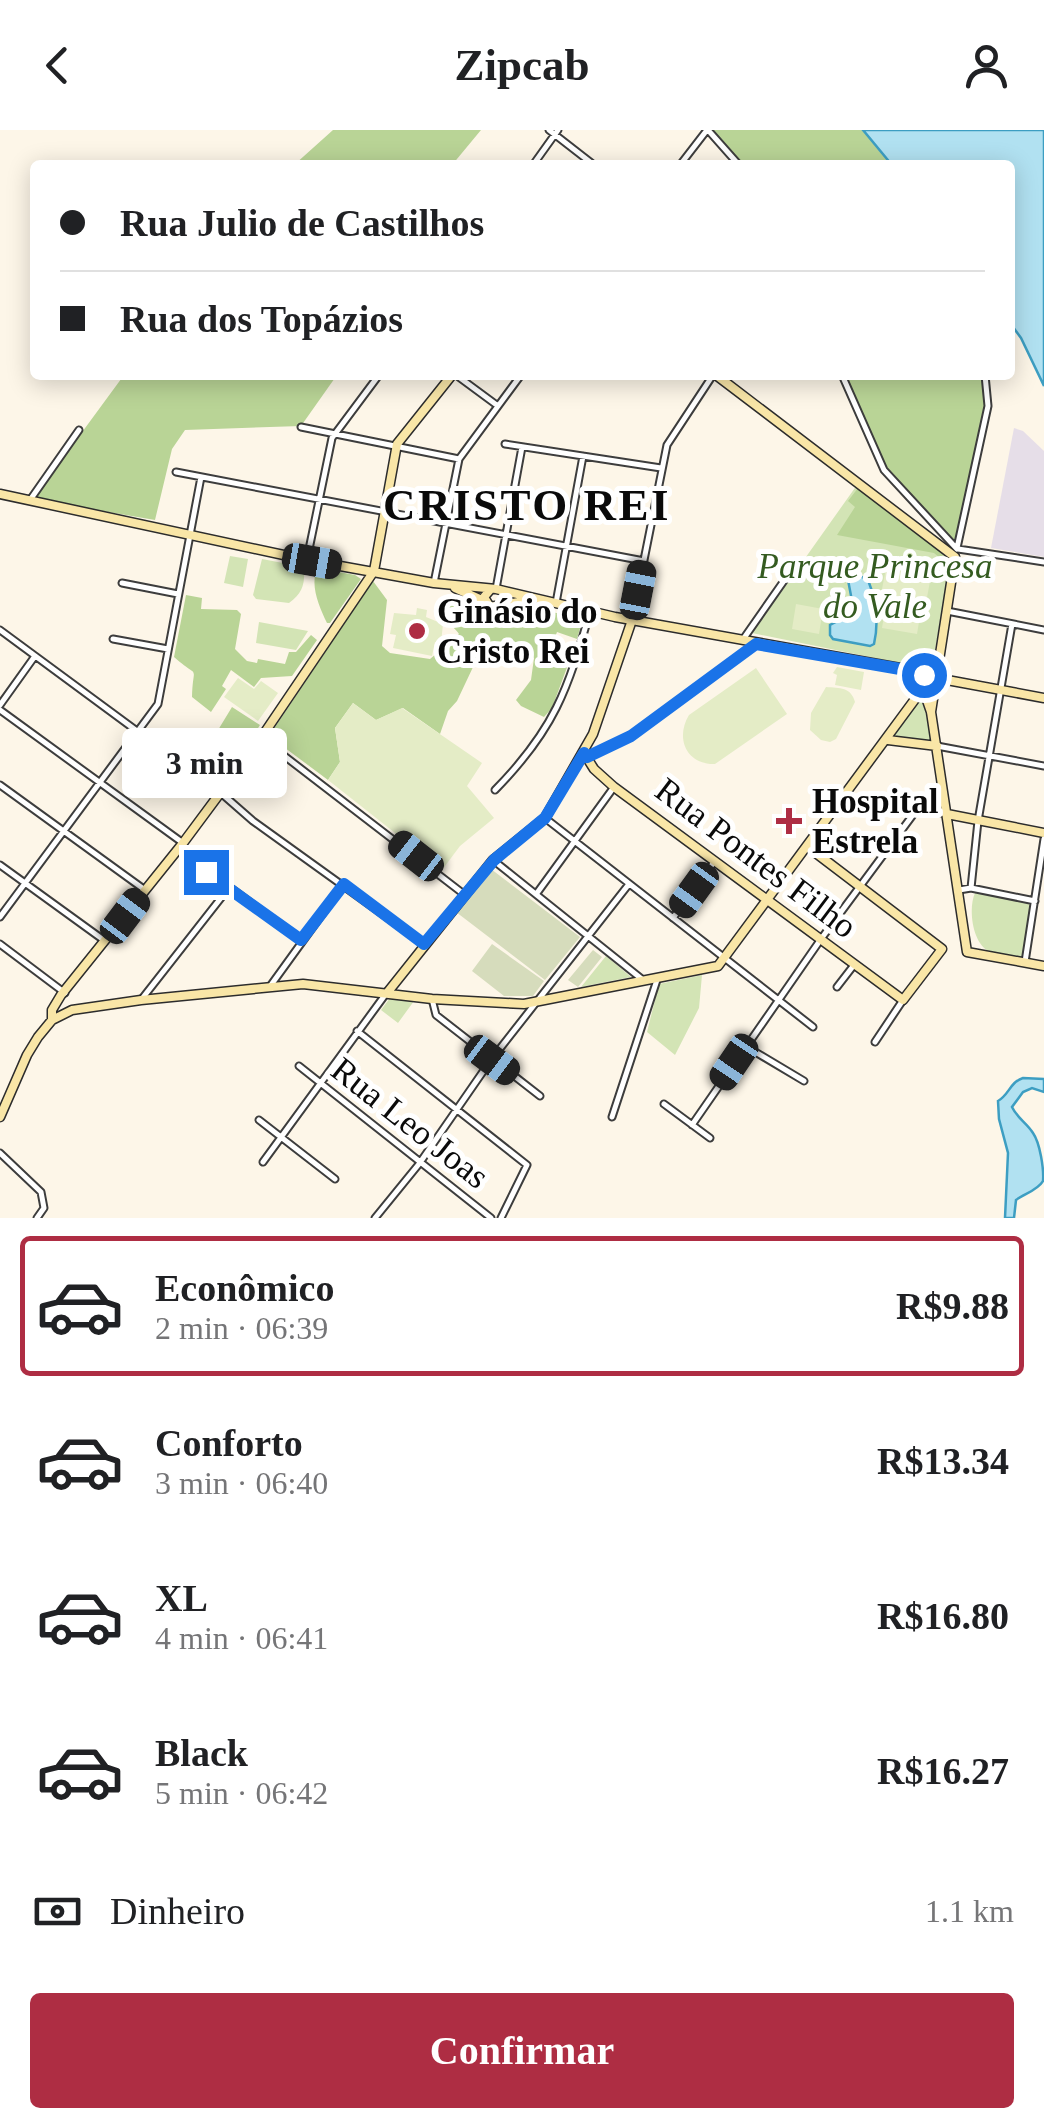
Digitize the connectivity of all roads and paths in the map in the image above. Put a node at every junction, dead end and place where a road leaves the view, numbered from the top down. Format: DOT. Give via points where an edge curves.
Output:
graph roads {
  1 [pos="708,130"];
  2 [pos="554,132"];
  3 [pos="537,160"];
  4 [pos="588,160"];
  5 [pos="684,160"];
  6 [pos="735,160"];
  7 [pos="375,380"];
  8 [pos="450,380"];
  9 [pos="461,380"];
  10 [pos="518,380"];
  11 [pos="710,380"];
  12 [pos="721,380"];
  13 [pos="844,380"];
  14 [pos="985,380"];
  15 [pos="498,406"];
  16 [pos="301,427"];
  17 [pos="79,430"];
  18 [pos="335,433"];
  19 [pos="397,444"];
  20 [pos="505,444"];
  21 [pos="522,447"];
  22 [pos="583,456"];
  23 [pos="459,458"];
  24 [pos="661,468"];
  25 [pos="176,472"];
  26 [pos="201,477"];
  27 [pos="0,494"];
  28 [pos="30,500"];
  29 [pos="318,500"];
  30 [pos="386,512"];
  31 [pos="445,523"];
  32 [pos="190,534"];
  33 [pos="506,536"];
  34 [pos="566,546"];
  35 [pos="956,553"];
  36 [pos="306,560"];
  37 [pos="644,561"];
  38 [pos="775,561"];
  39 [pos="1044,562"];
  40 [pos="374,572"];
  41 [pos="122,582"];
  42 [pos="434,582"];
  43 [pos="446,584"];
  44 [pos="496,590"];
  45 [pos="178,594"];
  46 [pos="534,599"];
  47 [pos="484,601"];
  48 [pos="556,603"];
  49 [pos="499,606"];
  50 [pos="590,611"];
  51 [pos="947,611"];
  52 [pos="632,620"];
  53 [pos="1012,624"];
  54 [pos="0,630"];
  55 [pos="1044,630"];
  56 [pos="113,639"];
  57 [pos="743,641"];
  58 [pos="756,644"];
  59 [pos="168,649"];
  60 [pos="35,656"];
  61 [pos="899,669"];
  62 [pos="932,678"];
  63 [pos="924,687"];
  64 [pos="1002,689"];
  65 [pos="1044,698"];
  66 [pos="0,707"];
  67 [pos="931,712"];
  68 [pos="137,730"];
  69 [pos="262,738"];
  70 [pos="888,740"];
  71 [pos="924,744"];
  72 [pos="937,746"];
  73 [pos="585,755"];
  74 [pos="990,757"];
  75 [pos="939,760"];
  76 [pos="1044,766"];
  77 [pos="101,781"];
  78 [pos="0,784"];
  79 [pos="614,786"];
  80 [pos="495,790"];
  81 [pos="220,793"];
  82 [pos="947,814"];
  83 [pos="545,818"];
  84 [pos="978,821"];
  85 [pos="64,829"];
  86 [pos="1044,836"];
  87 [pos="573,839"];
  88 [pos="180,846"];
  89 [pos="808,846"];
  90 [pos="494,860"];
  91 [pos="714,862"];
  92 [pos="0,865"];
  93 [pos="26,884"];
  94 [pos="344,884"];
  95 [pos="630,884"];
  96 [pos="860,887"];
  97 [pos="971,888"];
  98 [pos="228,889"];
  99 [pos="145,890"];
  100 [pos="957,890"];
  101 [pos="536,894"];
  102 [pos="464,895"];
  103 [pos="769,900"];
  104 [pos="1035,901"];
  105 [pos="0,918"];
  106 [pos="673,918"];
  107 [pos="964,921"];
  108 [pos="589,936"];
  109 [pos="965,937"];
  110 [pos="821,939"];
  111 [pos="301,940"];
  112 [pos="105,941"];
  113 [pos="0,944"];
  114 [pos="424,944"];
  115 [pos="942,949"];
  116 [pos="971,949"];
  117 [pos="955,950"];
  118 [pos="725,960"];
  119 [pos="1024,962"];
  120 [pos="854,965"];
  121 [pos="1044,966"];
  122 [pos="652,981"];
  123 [pos="271,985"];
  124 [pos="837,987"];
  125 [pos="65,993"];
  126 [pos="386,993"];
  127 [pos="432,999"];
  128 [pos="140,1000"];
  129 [pos="777,1000"];
  130 [pos="903,1000"];
  131 [pos="536,1003"];
  132 [pos="66,1013"];
  133 [pos="52,1020"];
  134 [pos="813,1027"];
  135 [pos="357,1031"];
  136 [pos="876,1042"];
  137 [pos="746,1046"];
  138 [pos="492,1060"];
  139 [pos="298,1066"];
  140 [pos="804,1082"];
  141 [pos="321,1086"];
  142 [pos="540,1096"];
  143 [pos="664,1104"];
  144 [pos="456,1109"];
  145 [pos="0,1117"];
  146 [pos="612,1117"];
  147 [pos="260,1120"];
  148 [pos="692,1125"];
  149 [pos="280,1136"];
  150 [pos="710,1138"];
  151 [pos="0,1153"];
  152 [pos="263,1162"];
  153 [pos="419,1164"];
  154 [pos="335,1179"];
  155 [pos="380,1216"];
  156 [pos="38,1218"];
  157 [pos="491,1218"];
  158 [pos="502,1218"];
  1 -- 5 [label="street"];
  1 -- 6 [label="street"];
  2 -- 3 [label="street"];
  2 -- 4 [label="street"];
  7 -- 18 [label="street"];
  8 -- 19 [label="main road"];
  9 -- 15 [label="street"];
  10 -- 15 [label="street"];
  11 -- 24 [label="street" via="672,435"];
  12 -- 35 [label="main road"];
  13 -- 35 [label="street" via="884,470"];
  14 -- 35 [label="street" via="988,406"];
  15 -- 23 [label="street"];
  16 -- 18 [label="street"];
  17 -- 28 [label="street"];
  18 -- 19 [label="street"];
  18 -- 29 [label="street"];
  19 -- 23 [label="street"];
  19 -- 30 [label="main road"];
  20 -- 21 [label="street"];
  21 -- 22 [label="street"];
  21 -- 33 [label="street"];
  22 -- 24 [label="street"];
  22 -- 34 [label="street"];
  23 -- 31 [label="street"];
  24 -- 37 [label="street"];
  25 -- 26 [label="street"];
  26 -- 29 [label="street"];
  26 -- 32 [label="street"];
  27 -- 28 [label="main road"];
  28 -- 32 [label="main road"];
  29 -- 30 [label="street"];
  29 -- 36 [label="street"];
  30 -- 31 [label="street"];
  30 -- 40 [label="main road"];
  31 -- 33 [label="street"];
  31 -- 42 [label="street"];
  32 -- 36 [label="main road"];
  32 -- 45 [label="street"];
  33 -- 34 [label="street"];
  33 -- 44 [label="street"];
  34 -- 37 [label="street"];
  34 -- 48 [label="street"];
  35 -- 39 [label="street"];
  35 -- 51 [label="main road"];
  36 -- 40 [label="main road"];
  37 -- 52 [label="street"];
  38 -- 57 [label="street" via="788,575"];
  40 -- 42 [label="main road"];
  40 -- 69 [label="main road"];
  41 -- 45 [label="street"];
  42 -- 43 [label="main road"];
  43 -- 44 [label="main road"];
  43 -- 47 [label="main road"];
  44 -- 46 [label="main road"];
  44 -- 47 [label="main road"];
  44 -- 49 [label="main road"];
  45 -- 59 [label="street"];
  46 -- 48 [label="main road"];
  46 -- 49 [label="main road"];
  47 -- 49 [label="main road"];
  48 -- 50 [label="main road"];
  50 -- 52 [label="main road"];
  50 -- 80 [label="street" via="559,706 532,750"];
  51 -- 53 [label="street"];
  51 -- 62 [label="main road"];
  52 -- 57 [label="main road"];
  52 -- 73 [label="main road"];
  53 -- 55 [label="street"];
  53 -- 64 [label="street"];
  54 -- 60 [label="street"];
  56 -- 59 [label="street"];
  57 -- 58 [label="main road"];
  58 -- 61 [label="main road"];
  58 -- 73 [label="street" via="631,736"];
  59 -- 68 [label="street" via="158,704"];
  60 -- 66 [label="street"];
  60 -- 68 [label="street"];
  61 -- 62 [label="main road"];
  61 -- 63 [label="main road"];
  62 -- 63 [label="main road" via="921,679"];
  62 -- 64 [label="main road"];
  62 -- 67 [label="main road"];
  63 -- 67 [label="main road"];
  63 -- 70 [label="main road"];
  64 -- 65 [label="main road"];
  64 -- 74 [label="street"];
  66 -- 77 [label="street"];
  67 -- 72 [label="main road"];
  68 -- 77 [label="street"];
  68 -- 81 [label="street"];
  69 -- 81 [label="main road"];
  69 -- 102 [label="street"];
  70 -- 71 [label="main road"];
  70 -- 89 [label="main road"];
  71 -- 72 [label="main road"];
  71 -- 75 [label="main road"];
  72 -- 74 [label="street"];
  72 -- 75 [label="main road"];
  73 -- 79 [label="main road, Rua Pontes Filho"];
  73 -- 83 [label="main road"];
  74 -- 76 [label="street"];
  74 -- 84 [label="street"];
  75 -- 82 [label="main road"];
  77 -- 85 [label="street"];
  77 -- 88 [label="street"];
  78 -- 85 [label="street"];
  79 -- 87 [label="street"];
  79 -- 91 [label="main road, Rua Pontes Filho"];
  81 -- 88 [label="main road"];
  81 -- 94 [label="street"];
  82 -- 84 [label="main road"];
  82 -- 96 [label="street" via="918,808"];
  82 -- 100 [label="main road"];
  83 -- 87 [label="street"];
  83 -- 90 [label="main road"];
  84 -- 86 [label="main road"];
  84 -- 97 [label="street"];
  85 -- 93 [label="street"];
  85 -- 99 [label="street"];
  86 -- 104 [label="street"];
  87 -- 95 [label="street"];
  87 -- 101 [label="street"];
  88 -- 98 [label="street"];
  88 -- 99 [label="main road"];
  89 -- 96 [label="main road"];
  89 -- 103 [label="main road"];
  90 -- 101 [label="street"];
  90 -- 102 [label="main road"];
  91 -- 103 [label="main road, Rua Pontes Filho"];
  91 -- 106 [label="street"];
  92 -- 93 [label="street"];
  93 -- 105 [label="street"];
  93 -- 112 [label="street"];
  94 -- 111 [label="street"];
  94 -- 114 [label="street"];
  95 -- 106 [label="street"];
  95 -- 108 [label="street"];
  96 -- 110 [label="street"];
  96 -- 115 [label="main road"];
  97 -- 100 [label="street"];
  97 -- 104 [label="street"];
  98 -- 111 [label="street"];
  98 -- 128 [label="street"];
  99 -- 112 [label="main road"];
  100 -- 107 [label="main road"];
  101 -- 108 [label="street"];
  102 -- 114 [label="main road"];
  103 -- 110 [label="main road, Rua Pontes Filho"];
  103 -- 118 [label="main road"];
  104 -- 119 [label="street"];
  106 -- 118 [label="street"];
  107 -- 109 [label="main road"];
  107 -- 116 [label="main road"];
  108 -- 122 [label="street"];
  108 -- 131 [label="street"];
  109 -- 116 [label="main road"];
  109 -- 117 [label="main road"];
  110 -- 120 [label="main road, Rua Pontes Filho"];
  110 -- 129 [label="street"];
  111 -- 123 [label="street"];
  112 -- 125 [label="main road"];
  113 -- 125 [label="street"];
  114 -- 126 [label="main road"];
  115 -- 117 [label="main road"];
  115 -- 130 [label="main road"];
  116 -- 117 [label="main road"];
  116 -- 119 [label="main road"];
  118 -- 122 [label="main road"];
  118 -- 129 [label="street"];
  119 -- 121 [label="main road"];
  120 -- 124 [label="street"];
  120 -- 130 [label="main road, Rua Pontes Filho"];
  122 -- 131 [label="main road"];
  122 -- 146 [label="street"];
  123 -- 126 [label="main road"];
  123 -- 128 [label="main road"];
  125 -- 132 [label="main road"];
  125 -- 133 [label="main road"];
  126 -- 127 [label="main road"];
  126 -- 135 [label="street"];
  127 -- 131 [label="main road"];
  127 -- 138 [label="street" via="436,1015"];
  128 -- 132 [label="main road"];
  129 -- 134 [label="street"];
  129 -- 137 [label="street"];
  130 -- 136 [label="street"];
  131 -- 138 [label="street"];
  132 -- 133 [label="main road"];
  133 -- 145 [label="main road" via="26,1055"];
  135 -- 141 [label="street"];
  135 -- 144 [label="street"];
  137 -- 140 [label="street"];
  137 -- 148 [label="street"];
  138 -- 142 [label="street"];
  138 -- 144 [label="street"];
  139 -- 141 [label="street, Rua Leo Joas"];
  141 -- 149 [label="street"];
  141 -- 153 [label="street, Rua Leo Joas"];
  143 -- 148 [label="street"];
  144 -- 153 [label="street"];
  144 -- 158 [label="street" via="527,1164"];
  147 -- 149 [label="street"];
  148 -- 150 [label="street"];
  149 -- 152 [label="street"];
  149 -- 154 [label="street"];
  151 -- 156 [label="street" via="45,1200"];
  153 -- 155 [label="street"];
  153 -- 157 [label="street, Rua Leo Joas"];
}
